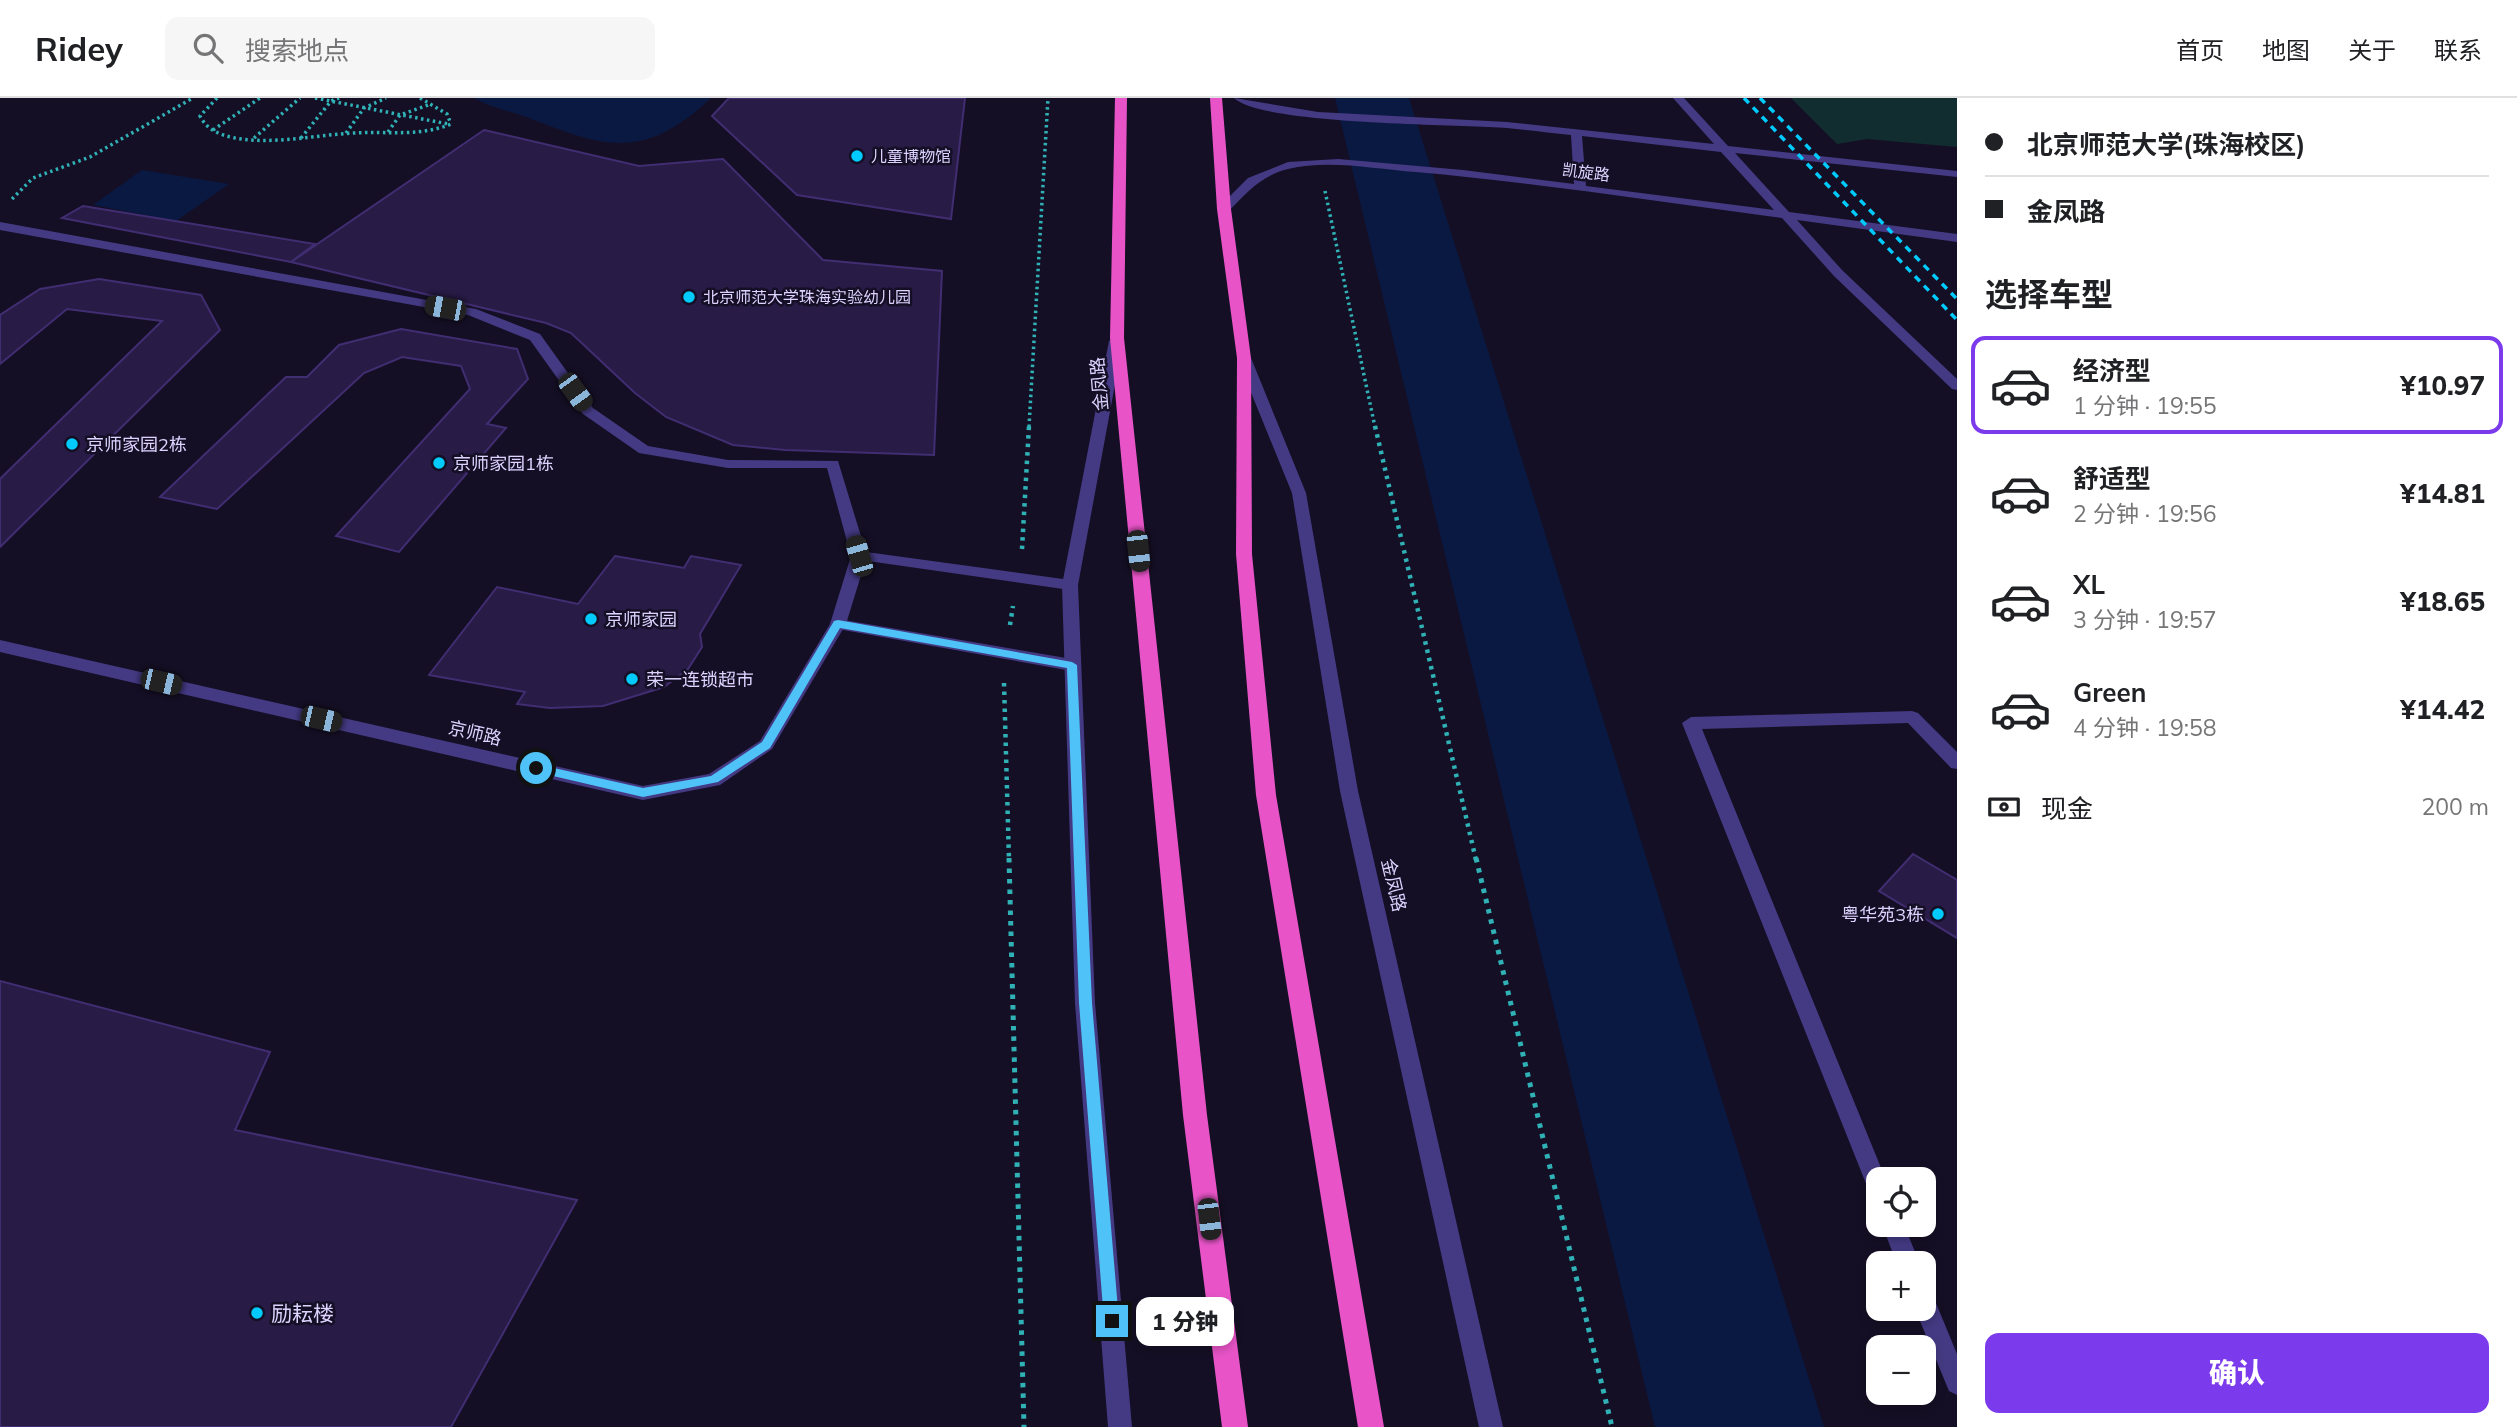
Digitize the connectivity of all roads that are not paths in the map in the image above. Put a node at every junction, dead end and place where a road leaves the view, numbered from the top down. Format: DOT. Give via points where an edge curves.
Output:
graph roads {
  1 [pos="1121,98"];
  2 [pos="1216,98"];
  3 [pos="1239,98"];
  4 [pos="1682,103"];
  5 [pos="1576,133"];
  6 [pos="1957,174"];
  7 [pos="1580,187"];
  8 [pos="1224,209"];
  9 [pos="0,226"];
  10 [pos="1957,237"];
  11 [pos="1117,338"];
  12 [pos="1244,358"];
  13 [pos="1957,386"];
  14 [pos="859,556"];
  15 [pos="1070,585"];
  16 [pos="838,624"];
  17 [pos="0,646"];
  18 [pos="1072,665"];
  19 [pos="1957,762"];
  20 [pos="1870,1167"];
  21 [pos="1932,1321"];
  22 [pos="1957,1383"];
  23 [pos="1120,1427"];
  24 [pos="1235,1427"];
  25 [pos="1371,1427"];
  26 [pos="1491,1427"];
  1 -- 11 [label="highway, 金凤路"];
  2 -- 8 [label="highway, 金凤路"];
  3 -- 5 [label="street" via="1251,105 1318,115"];
  4 -- 13 [label="street" via="1838,273"];
  5 -- 6 [label="street"];
  5 -- 7 [label="street"];
  7 -- 8 [label="street, 凯旋路" via="1338,162 1288,165 1252,180"];
  7 -- 10 [label="street, 凯旋路"];
  8 -- 12 [label="highway, 金凤路"];
  9 -- 14 [label="street" via="471,312 536,337 588,411 644,450 728,464 833,464"];
  11 -- 15 [label="street, 金凤路"];
  11 -- 24 [label="highway, 金凤路" via="1195,1115"];
  12 -- 25 [label="highway, 金凤路" via="1244,554 1266,795"];
  12 -- 26 [label="street, 金凤路" via="1299,493 1349,791"];
  14 -- 15 [label="street"];
  14 -- 16 [label="street, 京师路"];
  15 -- 18 [label="street, 金凤路"];
  16 -- 17 [label="street, 京师路" via="766,745 714,779 643,793"];
  16 -- 18 [label="street"];
  18 -- 23 [label="street, 金凤路" via="1085,1003"];
  19 -- 20 [label="street" via="1912,717 1691,723"];
  21 -- 22 [label="street"];
}
